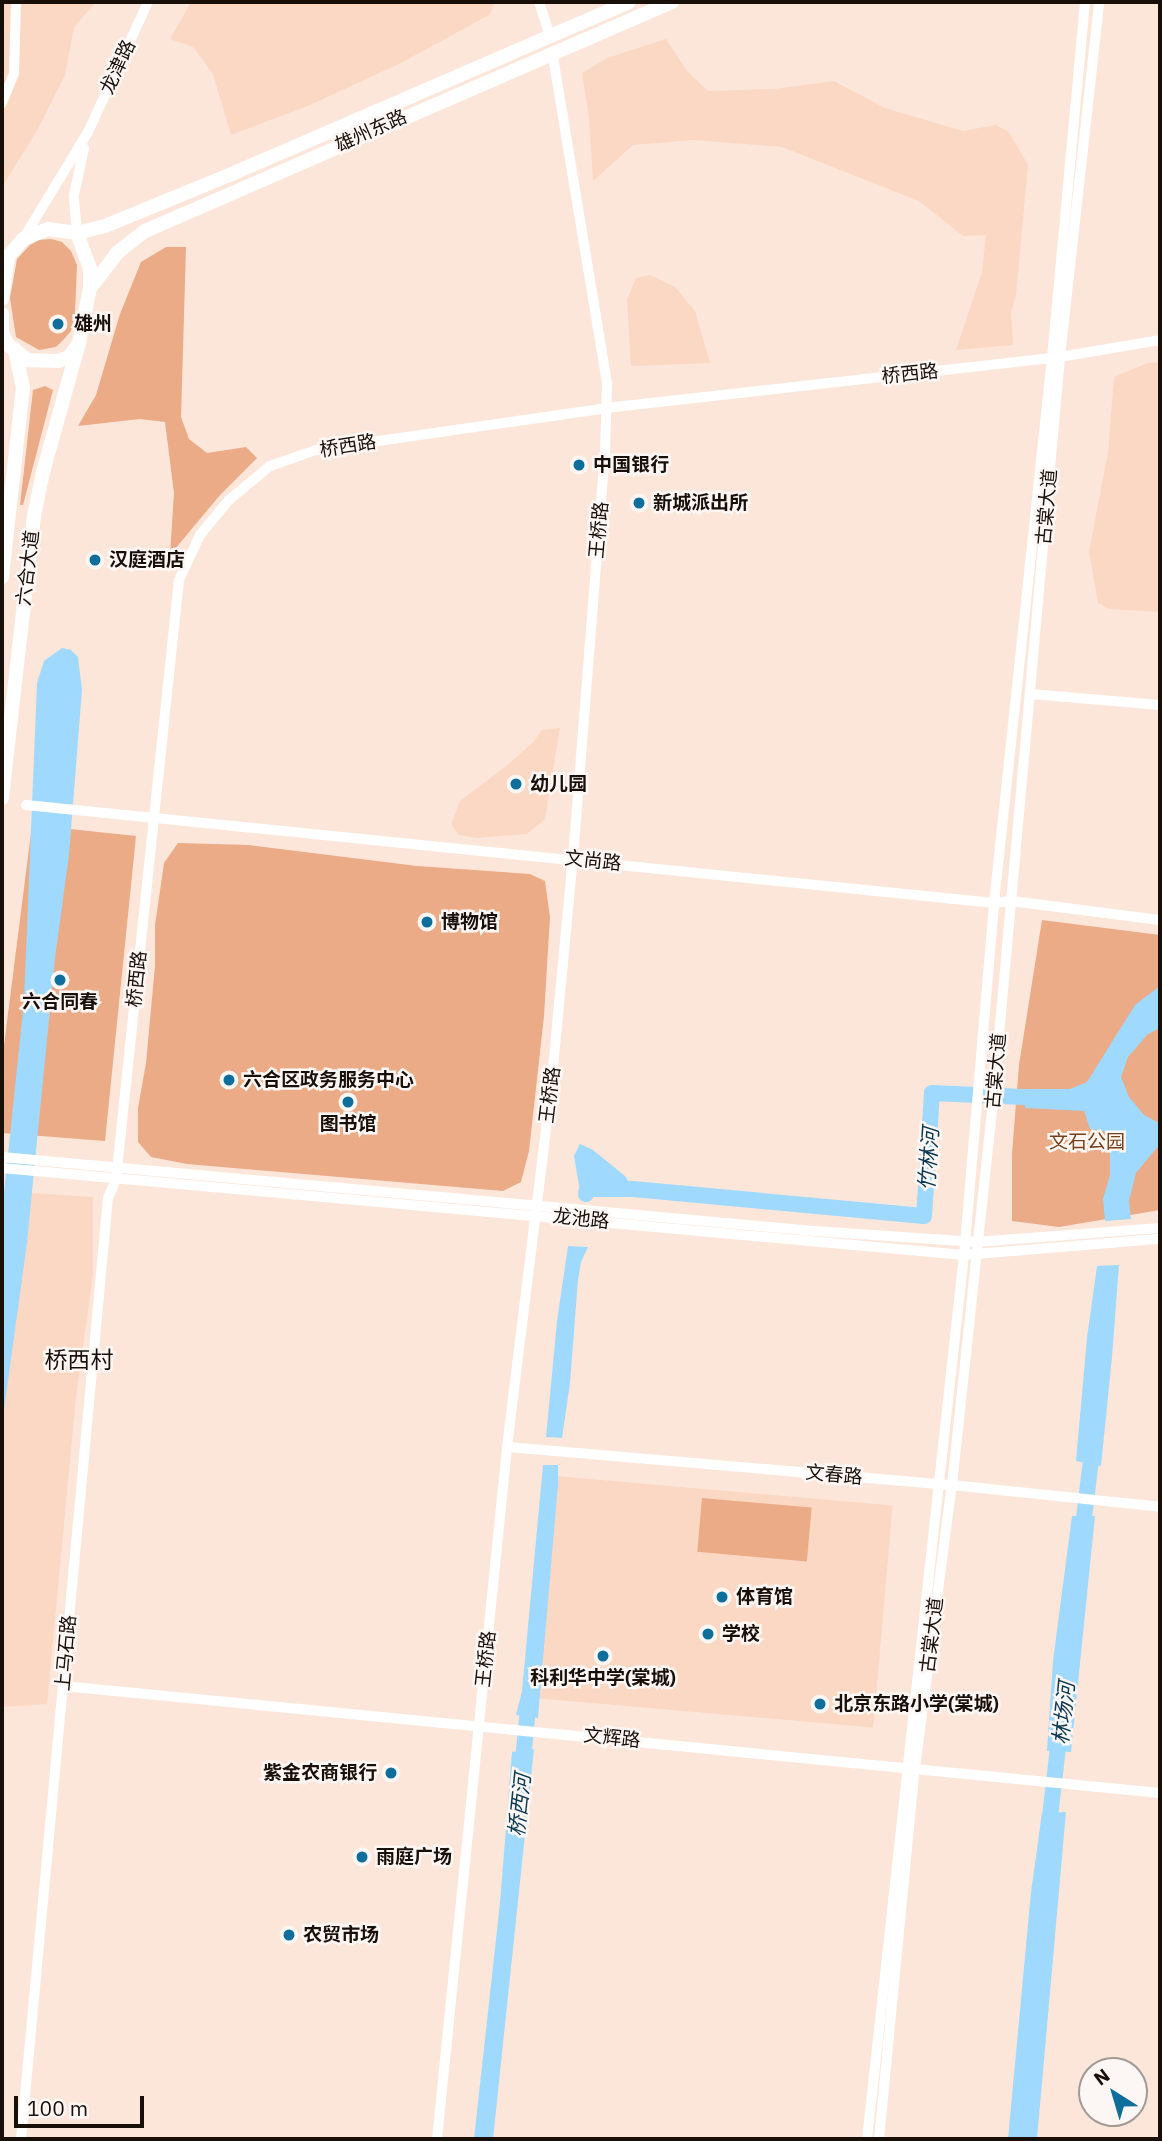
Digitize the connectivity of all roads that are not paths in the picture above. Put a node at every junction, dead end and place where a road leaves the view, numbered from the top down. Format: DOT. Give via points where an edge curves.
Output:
graph roads {
  1 [pos="16,2"];
  2 [pos="148,2"];
  3 [pos="538,2"];
  4 [pos="629,2"];
  5 [pos="672,2"];
  6 [pos="1085,2"];
  7 [pos="1100,2"];
  8 [pos="550,35"];
  9 [pos="552,52"];
  10 [pos="2,103"];
  11 [pos="89,132"];
  12 [pos="77,233"];
  13 [pos="23,239"];
  14 [pos="5,260"];
  15 [pos="90,288"];
  16 [pos="2,299"];
  17 [pos="2,314"];
  18 [pos="1160,340"];
  19 [pos="79,343"];
  20 [pos="8,346"];
  21 [pos="1056,357"];
  22 [pos="606,408"];
  23 [pos="2,576"];
  24 [pos="1031,694"];
  25 [pos="1160,705"];
  26 [pos="2,798"];
  27 [pos="26,805"];
  28 [pos="154,820"];
  29 [pos="573,859"];
  30 [pos="1011,901"];
  31 [pos="994,903"];
  32 [pos="1160,920"];
  33 [pos="2,1157"];
  34 [pos="2,1168"];
  35 [pos="117,1173"];
  36 [pos="535,1209"];
  37 [pos="1160,1228"];
  38 [pos="1160,1239"];
  39 [pos="963,1241"];
  40 [pos="977,1242"];
  41 [pos="969,1255"];
  42 [pos="507,1447"];
  43 [pos="939,1484"];
  44 [pos="951,1485"];
  45 [pos="1160,1507"];
  46 [pos="63,1686"];
  47 [pos="479,1725"];
  48 [pos="911,1767"];
  49 [pos="1160,1793"];
  50 [pos="22,2139"];
  51 [pos="437,2139"];
  52 [pos="867,2139"];
  53 [pos="879,2139"];
  1 -- 10 [label="street" via="15,73"];
  2 -- 11 [label="street, 龙津路"];
  3 -- 8 [label="street"];
  4 -- 8 [label="highway, 雄州东路"];
  5 -- 9 [label="highway, 雄州东路"];
  6 -- 21 [label="street, 古棠大道"];
  7 -- 21 [label="street, 古棠大道"];
  8 -- 12 [label="highway, 雄州东路" via="208,183"];
  9 -- 15 [label="highway, 雄州东路" via="145,231 117,252"];
  9 -- 22 [label="street, 王桥路" via="607,383"];
  11 -- 12 [label="street, 龙津路" via="76,174"];
  11 -- 13 [label="street, 龙津路"];
  12 -- 13 [label="highway, 雄州东路" via="48,229"];
  12 -- 15 [label="highway" via="90,268"];
  13 -- 14 [label="highway"];
  14 -- 16 [label="highway"];
  15 -- 19 [label="highway, 六合大道"];
  17 -- 20 [label="highway, 六合大道" via="2,333"];
  18 -- 21 [label="street, 桥西路"];
  19 -- 20 [label="highway" via="69,357 58,361 29,360"];
  19 -- 26 [label="highway, 六合大道" via="34,516"];
  20 -- 23 [label="highway, 六合大道" via="23,388"];
  21 -- 22 [label="street, 桥西路"];
  21 -- 24 [label="street, 古棠大道"];
  21 -- 31 [label="street, 古棠大道"];
  22 -- 28 [label="street, 桥西路" via="316,450 270,466 229,500 200,535 179,580"];
  22 -- 29 [label="street, 王桥路"];
  24 -- 25 [label="street"];
  24 -- 30 [label="street, 古棠大道"];
  27 -- 28 [label="street, 文尚路"];
  28 -- 29 [label="street, 文尚路"];
  28 -- 35 [label="street, 桥西路"];
  29 -- 31 [label="street, 文尚路"];
  29 -- 36 [label="street, 王桥路"];
  30 -- 31 [label="street, 文尚路"];
  30 -- 32 [label="street, 文尚路"];
  30 -- 40 [label="street, 古棠大道"];
  31 -- 39 [label="street, 古棠大道"];
  33 -- 35 [label="street, 龙池路"];
  34 -- 35 [label="street, 龙池路"];
  35 -- 36 [label="street, 龙池路"];
  35 -- 46 [label="street, 上马石路" via="108,1199"];
  36 -- 39 [label="street, 龙池路"];
  36 -- 41 [label="street, 龙池路"];
  36 -- 42 [label="street, 王桥路"];
  37 -- 40 [label="street, 龙池路"];
  38 -- 41 [label="street, 龙池路"];
  39 -- 40 [label="street, 龙池路"];
  39 -- 41 [label="street, 古棠大道"];
  40 -- 41 [label="street, 古棠大道"];
  41 -- 43 [label="street, 古棠大道"];
  41 -- 44 [label="street, 古棠大道"];
  42 -- 43 [label="street, 文春路"];
  42 -- 47 [label="street, 王桥路"];
  43 -- 44 [label="street, 文春路"];
  43 -- 48 [label="street, 古棠大道"];
  44 -- 45 [label="street, 文春路"];
  44 -- 48 [label="street, 古棠大道"];
  46 -- 47 [label="street, 文辉路"];
  46 -- 50 [label="street, 上马石路"];
  47 -- 48 [label="street, 文辉路"];
  47 -- 51 [label="street, 王桥路"];
  48 -- 49 [label="street, 文辉路"];
  48 -- 52 [label="street, 古棠大道"];
  48 -- 53 [label="street, 古棠大道"];
}
